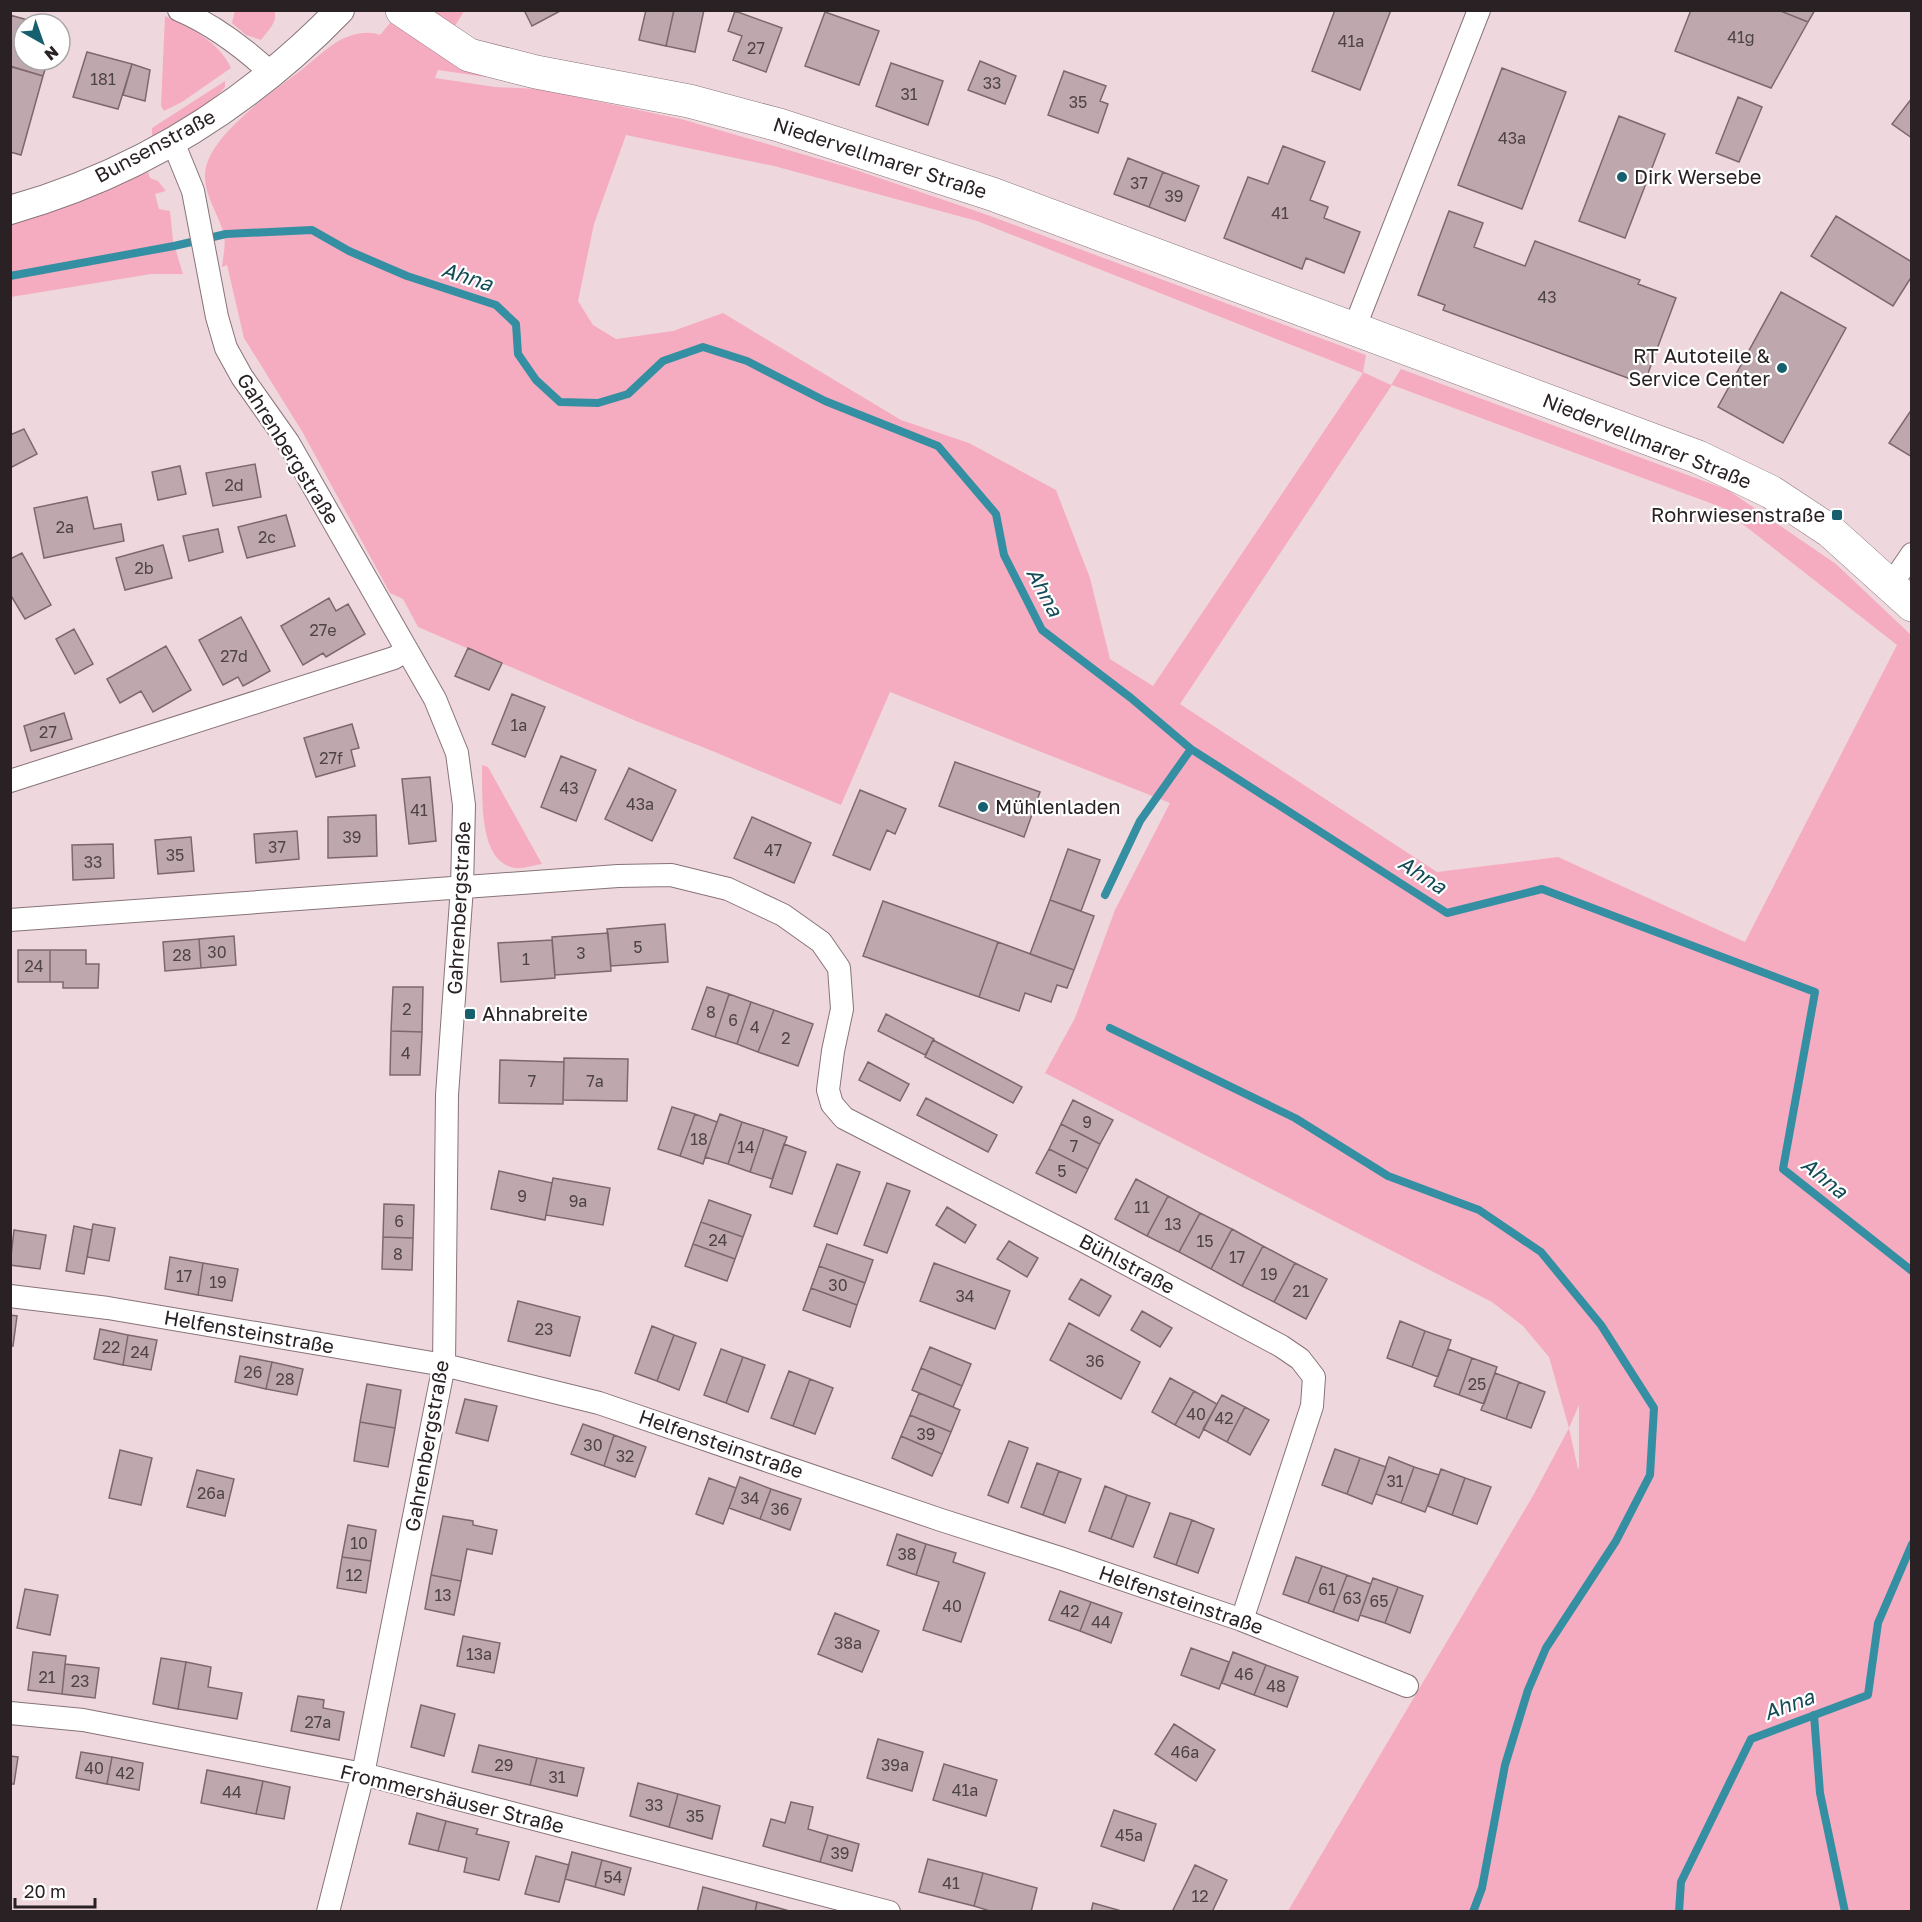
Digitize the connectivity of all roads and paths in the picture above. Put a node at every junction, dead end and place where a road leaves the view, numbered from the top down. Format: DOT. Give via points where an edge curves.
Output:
graph roads {
  1 [pos="179,10"];
  2 [pos="340,10"];
  3 [pos="402,10"];
  4 [pos="1479,10"];
  5 [pos="272,73"];
  6 [pos="173,142"];
  7 [pos="10,210"];
  8 [pos="1354,328"];
  9 [pos="1911,554"];
  10 [pos="1901,595"];
  11 [pos="407,650"];
  12 [pos="10,781"];
  13 [pos="462,888"];
  14 [pos="10,920"];
  15 [pos="10,1296"];
  16 [pos="444,1365"];
  17 [pos="1242,1620"];
  18 [pos="1407,1686"];
  19 [pos="10,1713"];
  20 [pos="363,1774"];
  21 [pos="328,1911"];
  22 [pos="889,1911"];
  1 -- 5 [label="street" via="202,20"];
  2 -- 5 [label="street, Bunsenstraße"];
  3 -- 8 [label="main road, Niedervellmarer Straße" via="469,55 779,124 992,194"];
  4 -- 8 [label="street"];
  5 -- 6 [label="street, Bunsenstraße"];
  6 -- 7 [label="street, Bunsenstraße" via="92,181"];
  6 -- 11 [label="street, Gahrenbergstraße" via="193,191 226,348 288,442"];
  8 -- 10 [label="main road, Niedervellmarer Straße" via="1698,457 1761,487 1830,531"];
  9 -- 10 [label="street"];
  11 -- 12 [label="street"];
  11 -- 13 [label="street, Gahrenbergstraße" via="435,699 457,753 464,805"];
  13 -- 14 [label="street"];
  13 -- 16 [label="street, Gahrenbergstraße" via="447,1095"];
  13 -- 17 [label="street, Bühlstraße" via="671,875 728,889 783,915 821,942 840,968 842,1009 828,1090 832,1104 844,1118 1091,1245 1300,1359 1314,1377 1312,1406"];
  15 -- 16 [label="street, Helfensteinstraße" via="108,1308"];
  16 -- 17 [label="street, Helfensteinstraße" via="598,1402"];
  16 -- 20 [label="street, Gahrenbergstraße"];
  17 -- 18 [label="street, Helfensteinstraße"];
  19 -- 20 [label="street, Frommershäuser Straße" via="83,1720"];
  20 -- 21 [label="street, Gahrenbergstraße"];
  20 -- 22 [label="street, Frommershäuser Straße"];
}
